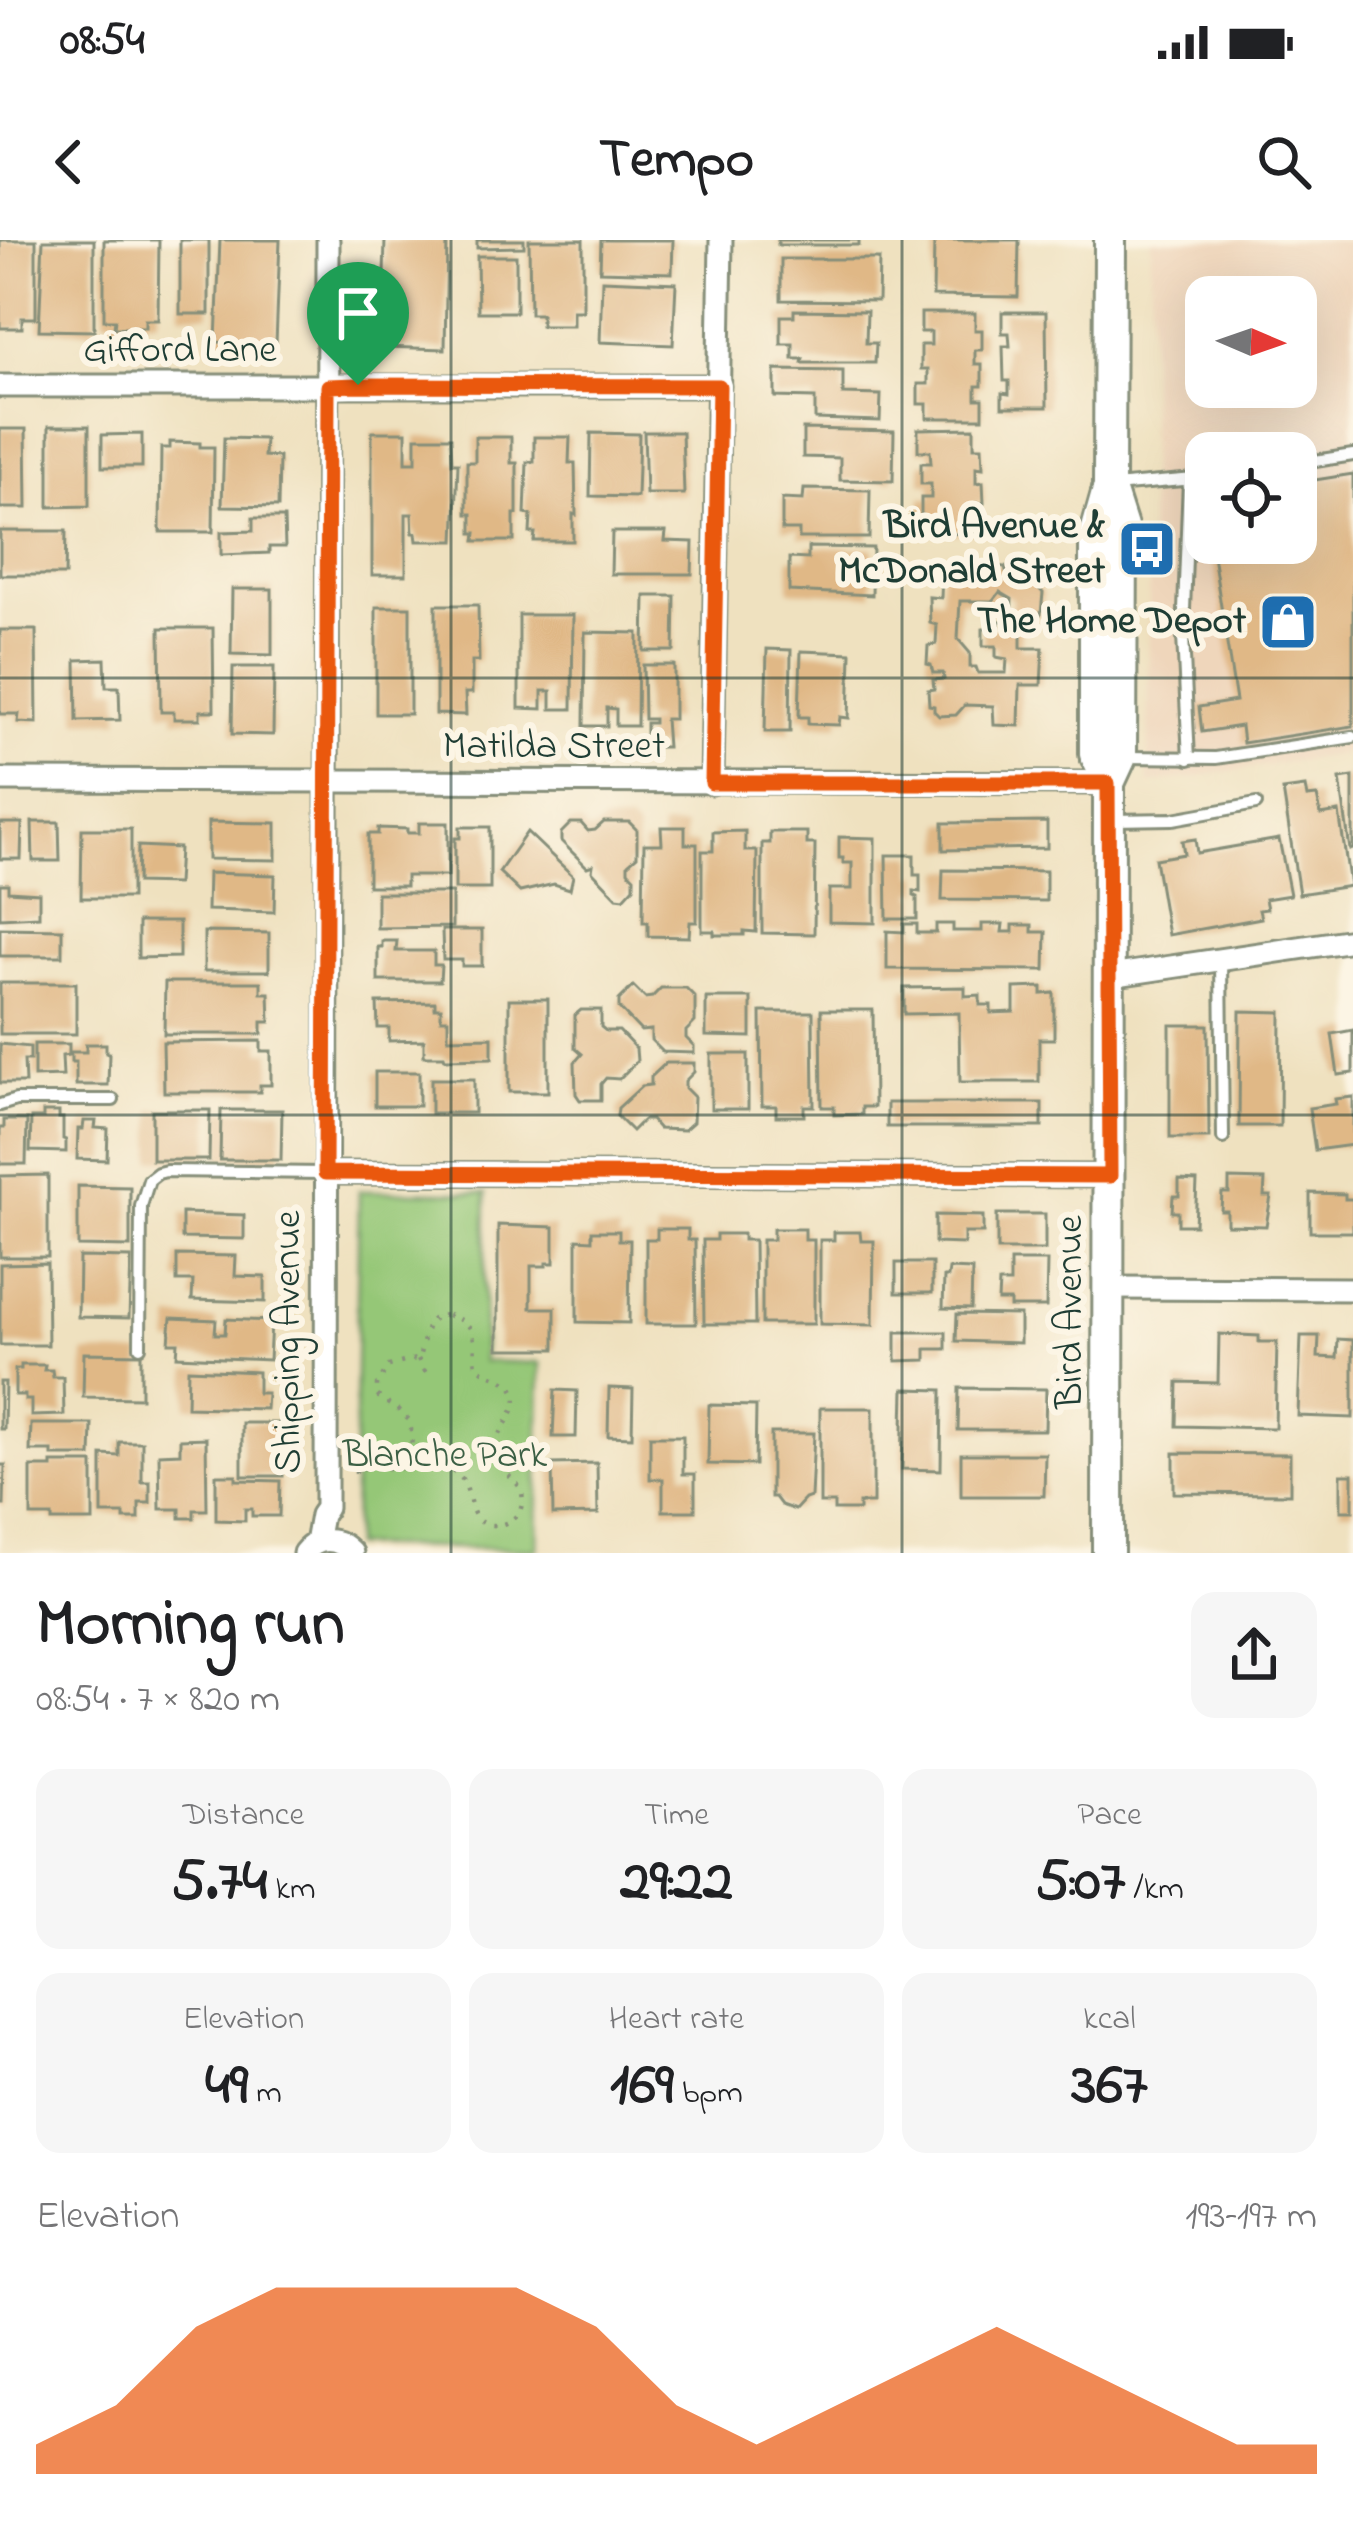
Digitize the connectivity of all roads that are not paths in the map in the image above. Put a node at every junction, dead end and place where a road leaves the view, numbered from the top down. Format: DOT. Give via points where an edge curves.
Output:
graph roads {
  1 [pos="328,240"];
  2 [pos="721,240"];
  3 [pos="1110,240"];
  4 [pos="0,386"];
  5 [pos="328,386"];
  6 [pos="719,386"];
  7 [pos="1353,455"];
  8 [pos="1317,461"];
  9 [pos="1185,480"];
  10 [pos="1109,486"];
  11 [pos="1186,564"];
  12 [pos="1353,737"];
  13 [pos="1189,758"];
  14 [pos="1115,770"];
  15 [pos="0,780"];
  16 [pos="327,782"];
  17 [pos="712,783"];
  18 [pos="1256,805"];
  19 [pos="1109,820"];
  20 [pos="1353,940"];
  21 [pos="1221,959"];
  22 [pos="1110,976"];
  23 [pos="112,1100"];
  24 [pos="0,1106"];
  25 [pos="1223,1138"];
  26 [pos="325,1173"];
  27 [pos="1110,1176"];
  28 [pos="1110,1288"];
  29 [pos="1353,1289"];
  30 [pos="140,1347"];
  31 [pos="326,1508"];
  32 [pos="348,1549"];
  33 [pos="307,1550"];
  34 [pos="1108,1553"];
  1 -- 5 [label="street, Shipping Avenue"];
  2 -- 6 [label="street"];
  3 -- 10 [label="street, Bird Avenue"];
  4 -- 5 [label="street, Gifford Lane"];
  5 -- 6 [label="street, Gifford Lane"];
  5 -- 16 [label="street, Shipping Avenue"];
  6 -- 17 [label="street"];
  7 -- 8 [label="lane"];
  9 -- 10 [label="lane"];
  10 -- 14 [label="street, Bird Avenue" via="1096,529 1095,754"];
  11 -- 13 [label="lane"];
  12 -- 13 [label="lane"];
  13 -- 14 [label="lane"];
  14 -- 17 [label="street, Matilda Street"];
  14 -- 19 [label="street, Bird Avenue"];
  15 -- 16 [label="street, Matilda Street"];
  16 -- 17 [label="street, Matilda Street"];
  16 -- 26 [label="street, Shipping Avenue"];
  18 -- 19 [label="lane"];
  19 -- 22 [label="street, Bird Avenue"];
  20 -- 21 [label="street"];
  21 -- 22 [label="street"];
  21 -- 25 [label="lane"];
  22 -- 27 [label="street, Bird Avenue"];
  23 -- 24 [label="lane"];
  26 -- 27 [label="street"];
  26 -- 30 [label="lane" via="166,1171 149,1180 141,1206"];
  26 -- 31 [label="street, Shipping Avenue"];
  27 -- 28 [label="street, Bird Avenue"];
  28 -- 29 [label="street"];
  28 -- 34 [label="street, Bird Avenue"];
  31 -- 32 [label="street, Shipping Avenue"];
  31 -- 33 [label="street, Shipping Avenue"];
  32 -- 33 [label="street" via="330,1540"];
}
